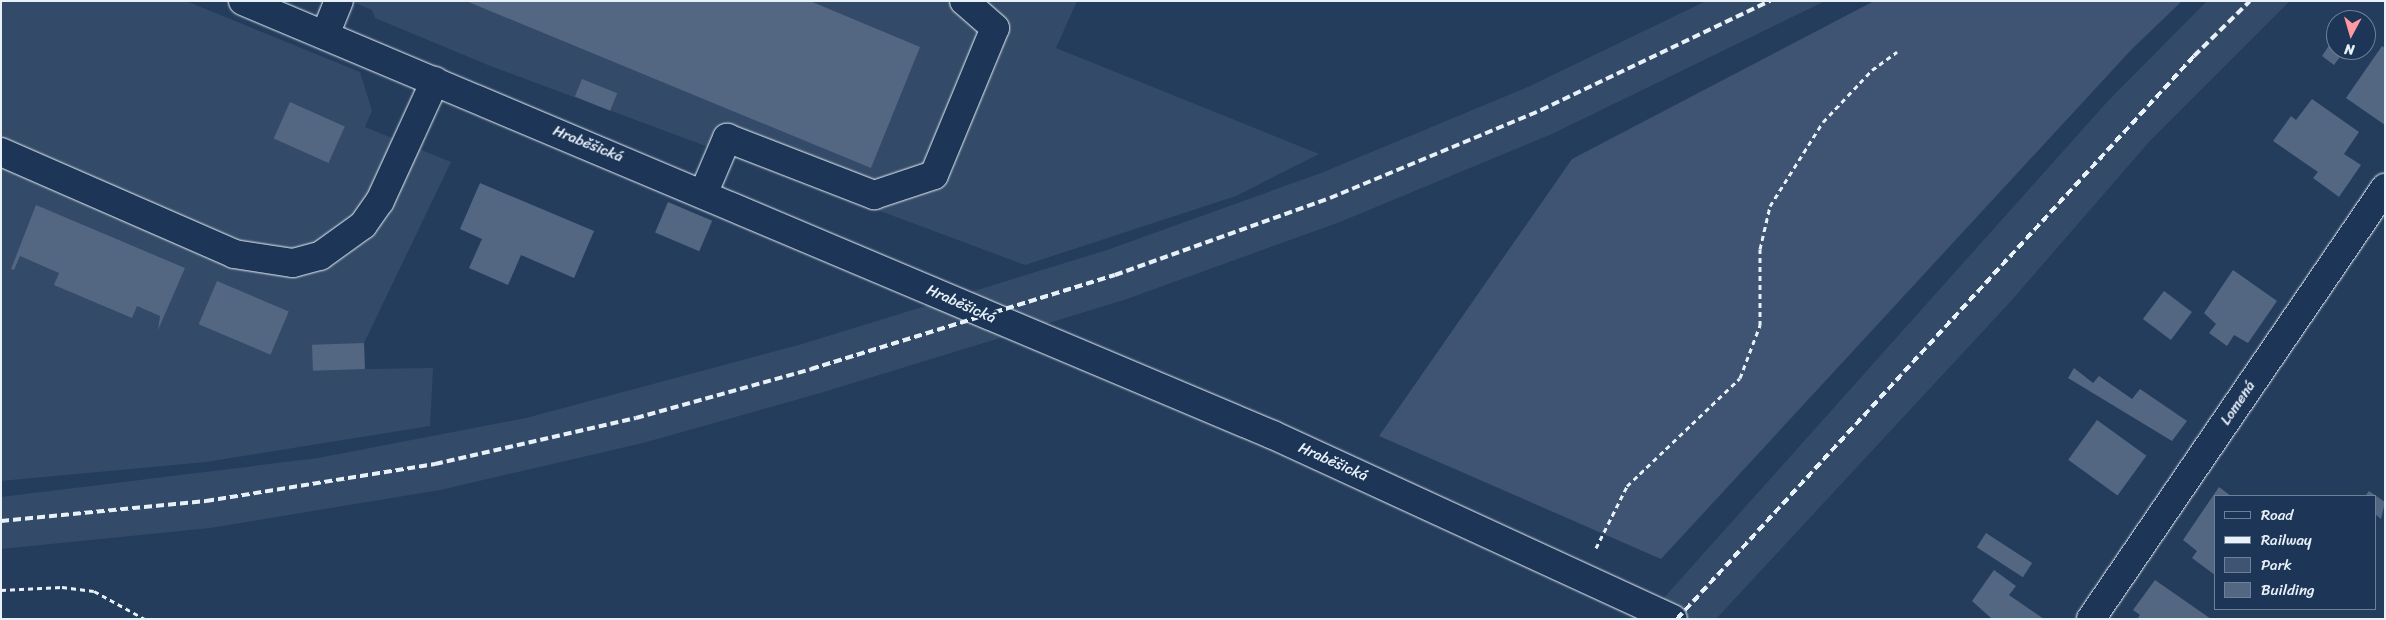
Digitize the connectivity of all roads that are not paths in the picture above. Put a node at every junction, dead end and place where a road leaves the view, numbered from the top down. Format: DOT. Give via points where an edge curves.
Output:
graph roads {
  1 [pos="242,1"];
  2 [pos="339,1"];
  3 [pos="964,1"];
  4 [pos="325,35"];
  5 [pos="434,81"];
  6 [pos="1,152"];
  7 [pos="2385,188"];
  8 [pos="704,192"];
  9 [pos="1673,619"];
  10 [pos="2091,619"];
  1 -- 4 [label="street, Hraběšická"];
  2 -- 4 [label="street"];
  3 -- 8 [label="street" via="995,28 934,175 874,195 727,138"];
  4 -- 5 [label="street, Hraběšická"];
  5 -- 6 [label="street" via="380,201 363,225 320,256 293,263 234,254"];
  5 -- 8 [label="street, Hraběšická"];
  7 -- 10 [label="street, Lomená"];
  8 -- 9 [label="street, Hraběšická" via="1096,365 1291,443"];
}
